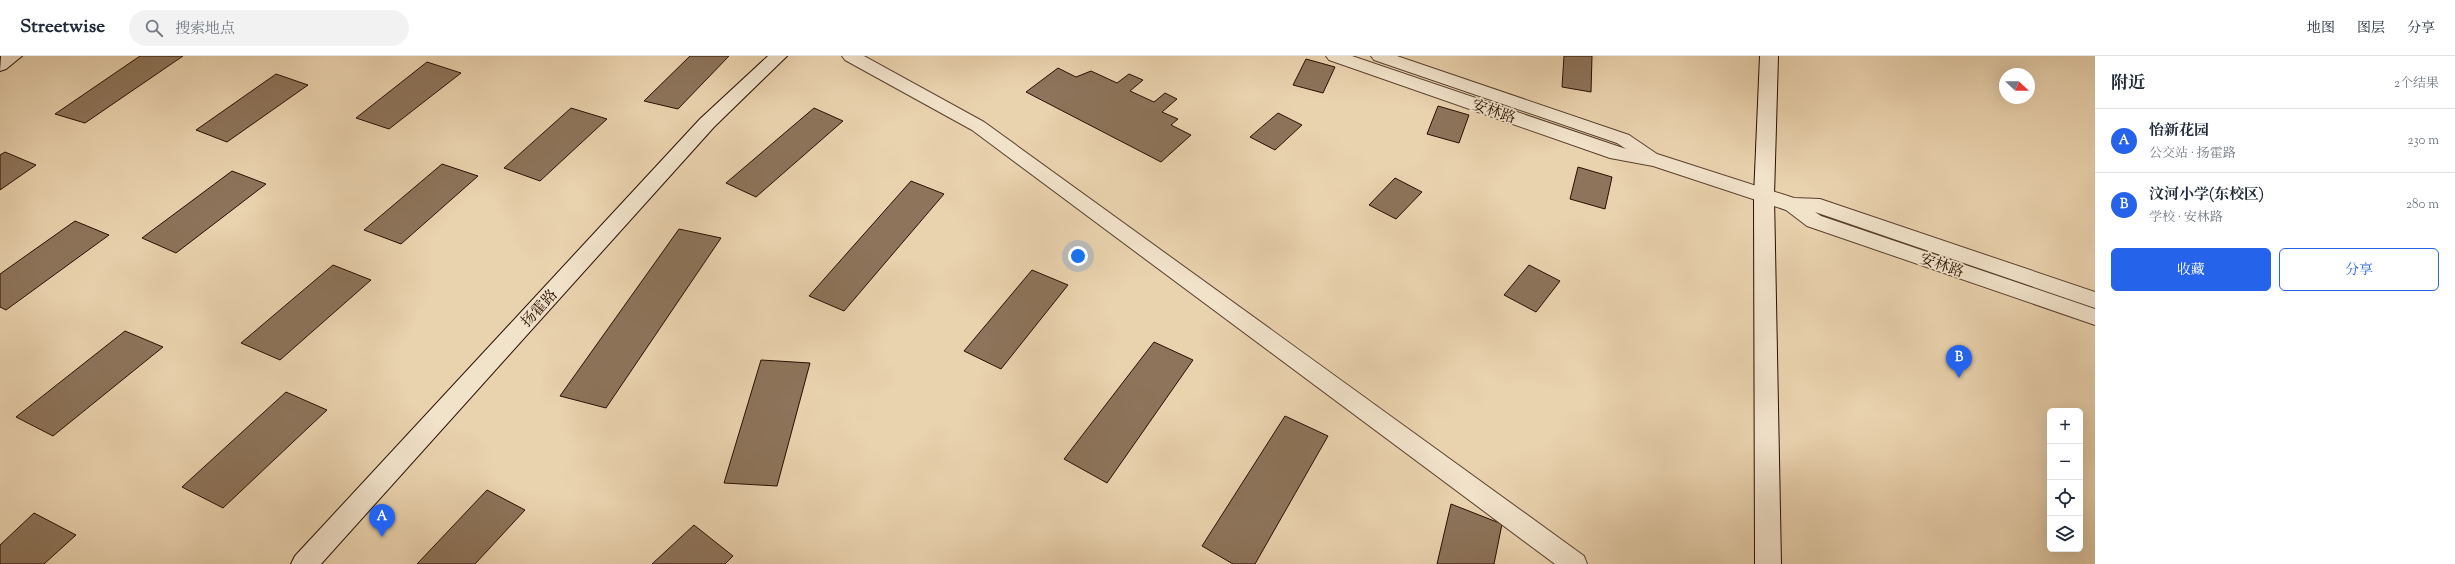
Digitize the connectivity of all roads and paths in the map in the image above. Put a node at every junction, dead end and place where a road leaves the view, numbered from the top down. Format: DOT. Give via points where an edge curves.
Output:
graph roads {
  1 [pos="13,56"];
  2 [pos="778,56"];
  3 [pos="851,56"];
  4 [pos="1335,56"];
  5 [pos="1380,56"];
  6 [pos="1769,56"];
  7 [pos="0,65"];
  8 [pos="1655,160"];
  9 [pos="1764,196"];
  10 [pos="1793,205"];
  11 [pos="2095,300"];
  12 [pos="2095,317"];
  13 [pos="304,564"];
  14 [pos="1575,564"];
  15 [pos="1768,564"];
  1 -- 7 [label="street"];
  2 -- 13 [label="street, 扬霍路" via="707,123"];
  3 -- 14 [label="street" via="978,126"];
  4 -- 8 [label="street, 安林路" via="1617,154"];
  5 -- 8 [label="street, 安林路" via="1623,139"];
  6 -- 9 [label="street"];
  8 -- 9 [label="street, 安林路"];
  9 -- 10 [label="street, 安林路"];
  9 -- 15 [label="street"];
  10 -- 11 [label="street, 安林路" via="1813,204"];
  10 -- 12 [label="street, 安林路" via="1814,221"];
}
